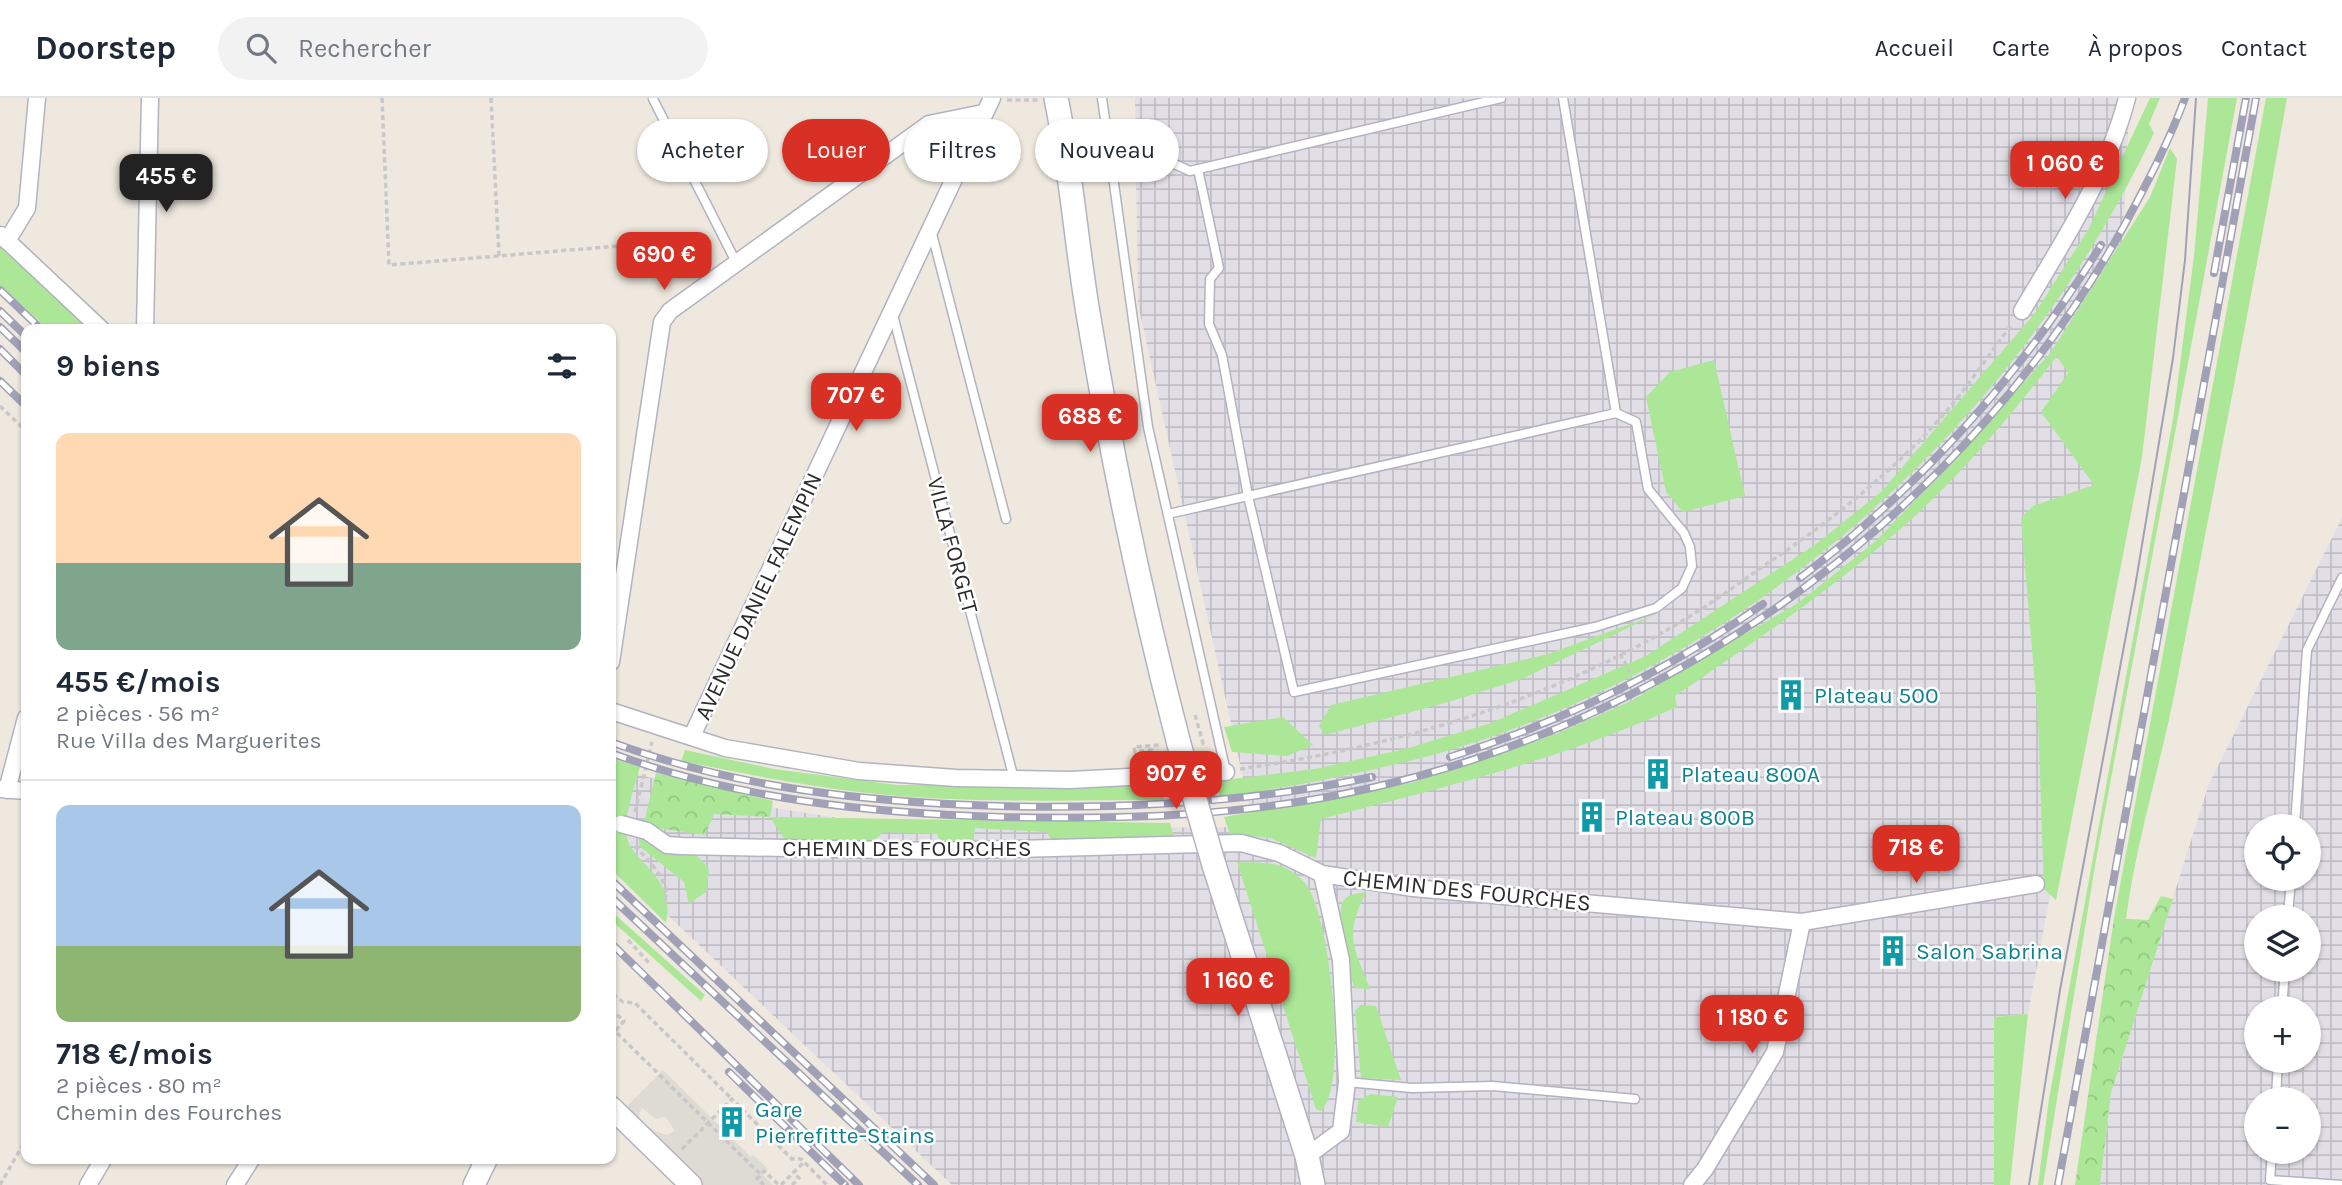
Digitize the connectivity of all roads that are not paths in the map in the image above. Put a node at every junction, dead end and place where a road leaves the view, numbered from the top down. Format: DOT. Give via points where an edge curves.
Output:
graph roads {
  1 [pos="37,98"];
  2 [pos="150,98"];
  3 [pos="1102,98"];
  4 [pos="1501,98"];
  5 [pos="1563,98"];
  6 [pos="2127,98"];
  7 [pos="653,99"];
  8 [pos="1057,100"];
  9 [pos="989,104"];
  10 [pos="1105,119"];
  11 [pos="1179,166"];
  12 [pos="1198,169"];
  13 [pos="1114,182"];
  14 [pos="931,228"];
  15 [pos="4,237"];
  16 [pos="736,262"];
  17 [pos="2022,311"];
  18 [pos="892,312"];
  19 [pos="96,324"];
  20 [pos="145,324"];
  21 [pos="1616,413"];
  22 [pos="1248,496"];
  23 [pos="1168,514"];
  24 [pos="1006,519"];
  25 [pos="2342,578"];
  26 [pos="616,628"];
  27 [pos="616,713"];
  28 [pos="21,733"];
  29 [pos="692,736"];
  30 [pos="1226,772"];
  31 [pos="1014,779"];
  32 [pos="3,789"];
  33 [pos="21,791"];
  34 [pos="2296,814"];
  35 [pos="616,823"];
  36 [pos="1322,874"];
  37 [pos="2036,884"];
  38 [pos="1802,922"];
  39 [pos="1347,1082"];
  40 [pos="1635,1099"];
  41 [pos="616,1112"];
  42 [pos="1307,1156"];
  43 [pos="100,1164"];
  44 [pos="248,1164"];
  45 [pos="484,1164"];
  46 [pos="2271,1164"];
  47 [pos="88,1185"];
  48 [pos="235,1185"];
  49 [pos="474,1185"];
  50 [pos="691,1185"];
  51 [pos="1313,1185"];
  52 [pos="1692,1185"];
  53 [pos="2342,1185"];
  1 -- 15 [label="street" via="27,208"];
  2 -- 20 [label="street"];
  3 -- 10 [label="lane"];
  4 -- 12 [label="lane"];
  5 -- 21 [label="lane"];
  6 -- 17 [label="street" via="2079,216"];
  7 -- 16 [label="lane"];
  8 -- 42 [label="main road, bridge" via="1087,310 1168,745 1214,865"];
  9 -- 14 [label="street, AVENUE DANIEL FALEMPIN"];
  9 -- 16 [label="street" via="929,124"];
  11 -- 12 [label="lane"];
  12 -- 22 [label="lane" via="1219,268 1210,278 1209,324 1222,355"];
  13 -- 23 [label="lane" via="1148,427"];
  14 -- 18 [label="street, AVENUE DANIEL FALEMPIN"];
  14 -- 24 [label="lane"];
  15 -- 19 [label="street"];
  16 -- 26 [label="street" via="670,311 660,330"];
  18 -- 29 [label="street, AVENUE DANIEL FALEMPIN"];
  18 -- 31 [label="lane, VILLA FORGET"];
  21 -- 22 [label="lane"];
  21 -- 22 [label="lane" via="1636,422 1648,489 1684,533 1692,566 1682,588 1656,608 1595,627 1294,691"];
  22 -- 23 [label="lane"];
  23 -- 30 [label="lane"];
  25 -- 34 [label="lane" via="2307,650"];
  27 -- 29 [label="street"];
  28 -- 32 [label="street"];
  29 -- 31 [label="street" via="725,748 859,771"];
  30 -- 31 [label="street"];
  32 -- 33 [label="street"];
  35 -- 36 [label="street, CHEMIN DES FOURCHES, bridge" via="647,831 667,845 681,846 936,851 1241,843 1279,853"];
  36 -- 38 [label="street, CHEMIN DES FOURCHES" via="1413,888"];
  36 -- 39 [label="street" via="1341,960"];
  37 -- 38 [label="street, CHEMIN DES FOURCHES"];
  38 -- 52 [label="street" via="1775,1052"];
  39 -- 40 [label="lane" via="1412,1088 1493,1086"];
  39 -- 42 [label="street" via="1341,1131"];
  41 -- 50 [label="street"];
  42 -- 51 [label="main road"];
  43 -- 47 [label="street"];
  44 -- 48 [label="street"];
  45 -- 49 [label="street"];
  46 -- 53 [label="lane" via="2270,1181"];
}
